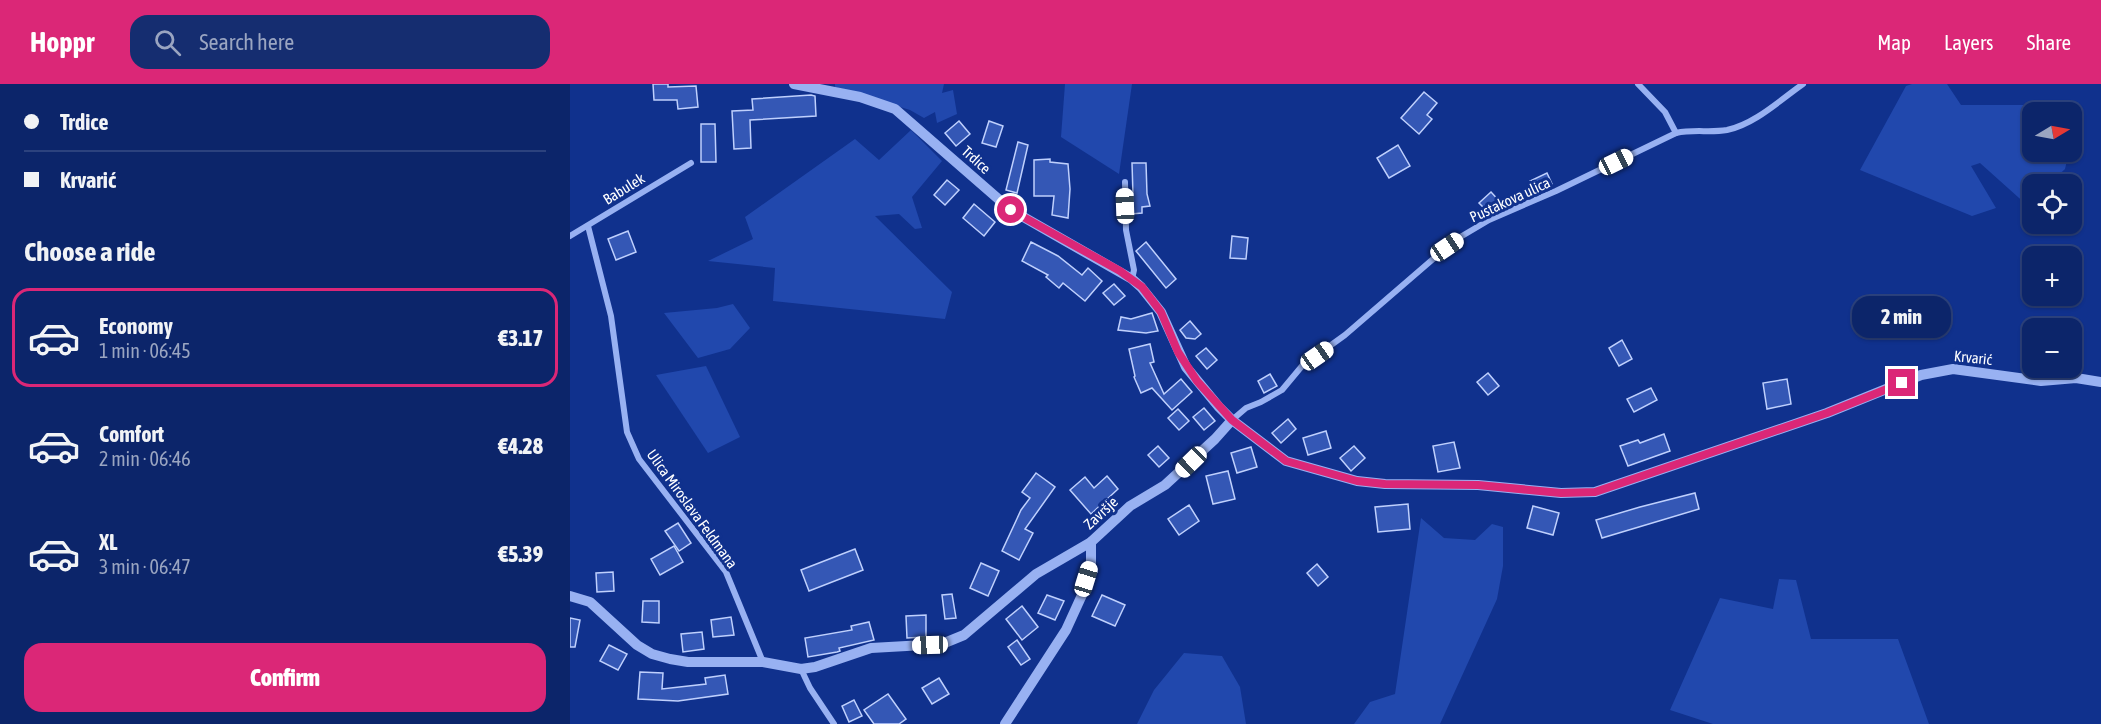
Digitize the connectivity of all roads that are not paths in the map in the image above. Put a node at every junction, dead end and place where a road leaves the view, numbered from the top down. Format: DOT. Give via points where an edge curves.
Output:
graph roads {
  1 [pos="794,84"];
  2 [pos="1638,84"];
  3 [pos="1803,84"];
  4 [pos="1676,134"];
  5 [pos="691,163"];
  6 [pos="1125,182"];
  7 [pos="588,226"];
  8 [pos="570,236"];
  9 [pos="1132,279"];
  10 [pos="2101,382"];
  11 [pos="1232,420"];
  12 [pos="1091,542"];
  13 [pos="570,596"];
  14 [pos="763,662"];
  15 [pos="801,669"];
  16 [pos="834,724"];
  17 [pos="1005,724"];
  1 -- 9 [label="street, Trdice" via="860,97 895,109 1011,210"];
  2 -- 4 [label="street" via="1665,112"];
  3 -- 4 [label="street, Pustakova ulica" via="1736,127"];
  4 -- 11 [label="street, Pustakova ulica" via="1462,236 1345,335 1302,366 1282,390 1246,408"];
  5 -- 7 [label="street, Babulek"];
  6 -- 9 [label="street"];
  7 -- 8 [label="street, Babulek"];
  7 -- 14 [label="street, Ulica Miroslava Feldmana" via="611,316 627,432 639,459 726,572"];
  9 -- 11 [label="street, Trdice" via="1161,312 1186,367"];
  10 -- 11 [label="street, Krvarić" via="2076,378 2041,381 1953,369 1921,375 1827,413 1595,492 1357,481 1286,461"];
  11 -- 12 [label="street, Završje" via="1178,474 1130,506"];
  12 -- 15 [label="street" via="1036,574 953,640 871,648"];
  12 -- 17 [label="street, Završje" via="1091,564 1066,630"];
  13 -- 14 [label="street" via="590,602 652,654 688,662"];
  14 -- 15 [label="street"];
  15 -- 16 [label="street"];
}
